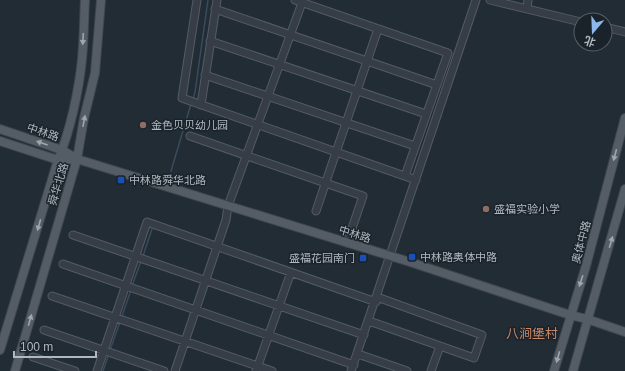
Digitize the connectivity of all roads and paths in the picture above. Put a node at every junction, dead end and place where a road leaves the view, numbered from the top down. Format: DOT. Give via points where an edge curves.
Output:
graph roads {
  1 [pos="85,0"];
  2 [pos="101,0"];
  3 [pos="197,0"];
  4 [pos="217,0"];
  5 [pos="476,0"];
  6 [pos="490,0"];
  7 [pos="528,0"];
  8 [pos="300,1"];
  9 [pos="215,9"];
  10 [pos="527,9"];
  11 [pos="573,20"];
  12 [pos="378,28"];
  13 [pos="613,29"];
  14 [pos="625,32"];
  15 [pos="291,35"];
  16 [pos="210,41"];
  17 [pos="367,61"];
  18 [pos="280,66"];
  19 [pos="205,75"];
  20 [pos="437,85"];
  21 [pos="356,91"];
  22 [pos="268,96"];
  23 [pos="195,103"];
  24 [pos="426,114"];
  25 [pos="625,118"];
  26 [pos="346,123"];
  27 [pos="258,125"];
  28 [pos="0,129"];
  29 [pos="190,136"];
  30 [pos="0,142"];
  31 [pos="415,146"];
  32 [pos="62,150"];
  33 [pos="336,152"];
  34 [pos="246,155"];
  35 [pos="77,159"];
  36 [pos="58,160"];
  37 [pos="404,176"];
  38 [pos="416,180"];
  39 [pos="325,183"];
  40 [pos="625,189"];
  41 [pos="228,206"];
  42 [pos="316,211"];
  43 [pos="73,235"];
  44 [pos="347,243"];
  45 [pos="217,246"];
  46 [pos="390,257"];
  47 [pos="140,258"];
  48 [pos="63,264"];
  49 [pos="291,272"];
  50 [pos="205,281"];
  51 [pos="130,287"];
  52 [pos="52,296"];
  53 [pos="376,300"];
  54 [pos="279,306"];
  55 [pos="196,310"];
  56 [pos="570,316"];
  57 [pos="119,319"];
  58 [pos="587,319"];
  59 [pos="369,321"];
  60 [pos="44,330"];
  61 [pos="625,332"];
  62 [pos="269,335"];
  63 [pos="364,335"];
  64 [pos="185,341"];
  65 [pos="440,346"];
  66 [pos="0,350"];
  67 [pos="108,351"];
  68 [pos="358,354"];
  69 [pos="33,357"];
  70 [pos="353,368"];
  71 [pos="257,369"];
  72 [pos="15,371"];
  73 [pos="75,371"];
  74 [pos="97,371"];
  75 [pos="164,371"];
  76 [pos="175,371"];
  77 [pos="272,371"];
  78 [pos="407,371"];
  79 [pos="431,371"];
  80 [pos="554,371"];
  81 [pos="573,371"];
  1 -- 32 [label="main road, 舜华北路, one-way" via="82,60"];
  35 -- 2 [label="main road, 舜华北路, one-way" via="95,73"];
  3 -- 23 [label="street" via="182,98"];
  4 -- 9 [label="street"];
  5 -- 38 [label="street"];
  6 -- 10 [label="street"];
  7 -- 10 [label="street"];
  8 -- 12 [label="street"];
  8 -- 15 [label="street"];
  9 -- 15 [label="street"];
  9 -- 16 [label="street"];
  10 -- 11 [label="street"];
  12 -- 17 [label="street"];
  12 -- 20 [label="street" via="448,53"];
  13 -- 14 [label="street"];
  15 -- 17 [label="street"];
  15 -- 18 [label="street"];
  16 -- 18 [label="street"];
  16 -- 19 [label="street"];
  17 -- 20 [label="street"];
  17 -- 21 [label="street"];
  18 -- 21 [label="street"];
  18 -- 22 [label="street"];
  19 -- 22 [label="street"];
  19 -- 23 [label="street"];
  20 -- 24 [label="street"];
  21 -- 24 [label="street"];
  21 -- 26 [label="street"];
  22 -- 26 [label="street"];
  22 -- 27 [label="street"];
  23 -- 27 [label="street"];
  24 -- 31 [label="street"];
  25 -- 56 [label="main road, 奥体中路, one-way" via="586,266"];
  26 -- 31 [label="street"];
  26 -- 33 [label="street"];
  27 -- 33 [label="street"];
  27 -- 34 [label="street"];
  32 -- 28 [label="main road, 中林路, one-way"];
  29 -- 34 [label="street"];
  30 -- 36 [label="main road, 中林路"];
  31 -- 37 [label="street"];
  32 -- 35 [label="main road, 中林路"];
  32 -- 36 [label="main road, 舜华北路"];
  33 -- 37 [label="street"];
  33 -- 39 [label="street"];
  34 -- 39 [label="street"];
  34 -- 41 [label="street"];
  35 -- 36 [label="main road, 中林路"];
  35 -- 41 [label="main road, 中林路"];
  72 -- 35 [label="main road, 舜华北路, one-way"];
  36 -- 66 [label="main road, 舜华北路, one-way"];
  37 -- 38 [label="street"];
  38 -- 46 [label="street"];
  39 -- 42 [label="street"];
  39 -- 44 [label="street" via="363,196"];
  58 -- 40 [label="main road, one-way"];
  41 -- 44 [label="main road, 中林路"];
  41 -- 45 [label="street"];
  43 -- 47 [label="street"];
  44 -- 46 [label="main road, 中林路"];
  45 -- 47 [label="street" via="147,222"];
  45 -- 49 [label="street"];
  45 -- 50 [label="street"];
  46 -- 53 [label="street"];
  46 -- 56 [label="main road, 中林路"];
  47 -- 50 [label="street"];
  47 -- 51 [label="street"];
  48 -- 51 [label="street"];
  49 -- 53 [label="street"];
  49 -- 54 [label="street"];
  50 -- 54 [label="street"];
  50 -- 55 [label="street"];
  51 -- 55 [label="street"];
  51 -- 57 [label="street"];
  52 -- 57 [label="street"];
  53 -- 59 [label="street"];
  53 -- 65 [label="street" via="482,335 474,358"];
  54 -- 62 [label="street"];
  54 -- 63 [label="street"];
  55 -- 62 [label="street"];
  55 -- 64 [label="street"];
  56 -- 58 [label="main road, 中林路"];
  56 -- 80 [label="main road, 奥体中路, one-way"];
  57 -- 64 [label="street"];
  57 -- 67 [label="street"];
  58 -- 61 [label="main road, 中林路"];
  58 -- 81 [label="main road"];
  59 -- 63 [label="street"];
  59 -- 65 [label="street"];
  60 -- 67 [label="street"];
  62 -- 70 [label="street"];
  62 -- 71 [label="street"];
  63 -- 68 [label="street"];
  64 -- 71 [label="street"];
  64 -- 76 [label="street"];
  65 -- 79 [label="street"];
  67 -- 74 [label="street"];
  67 -- 75 [label="street"];
  68 -- 70 [label="street"];
  68 -- 78 [label="street"];
  69 -- 73 [label="street"];
  71 -- 77 [label="street"];
}
